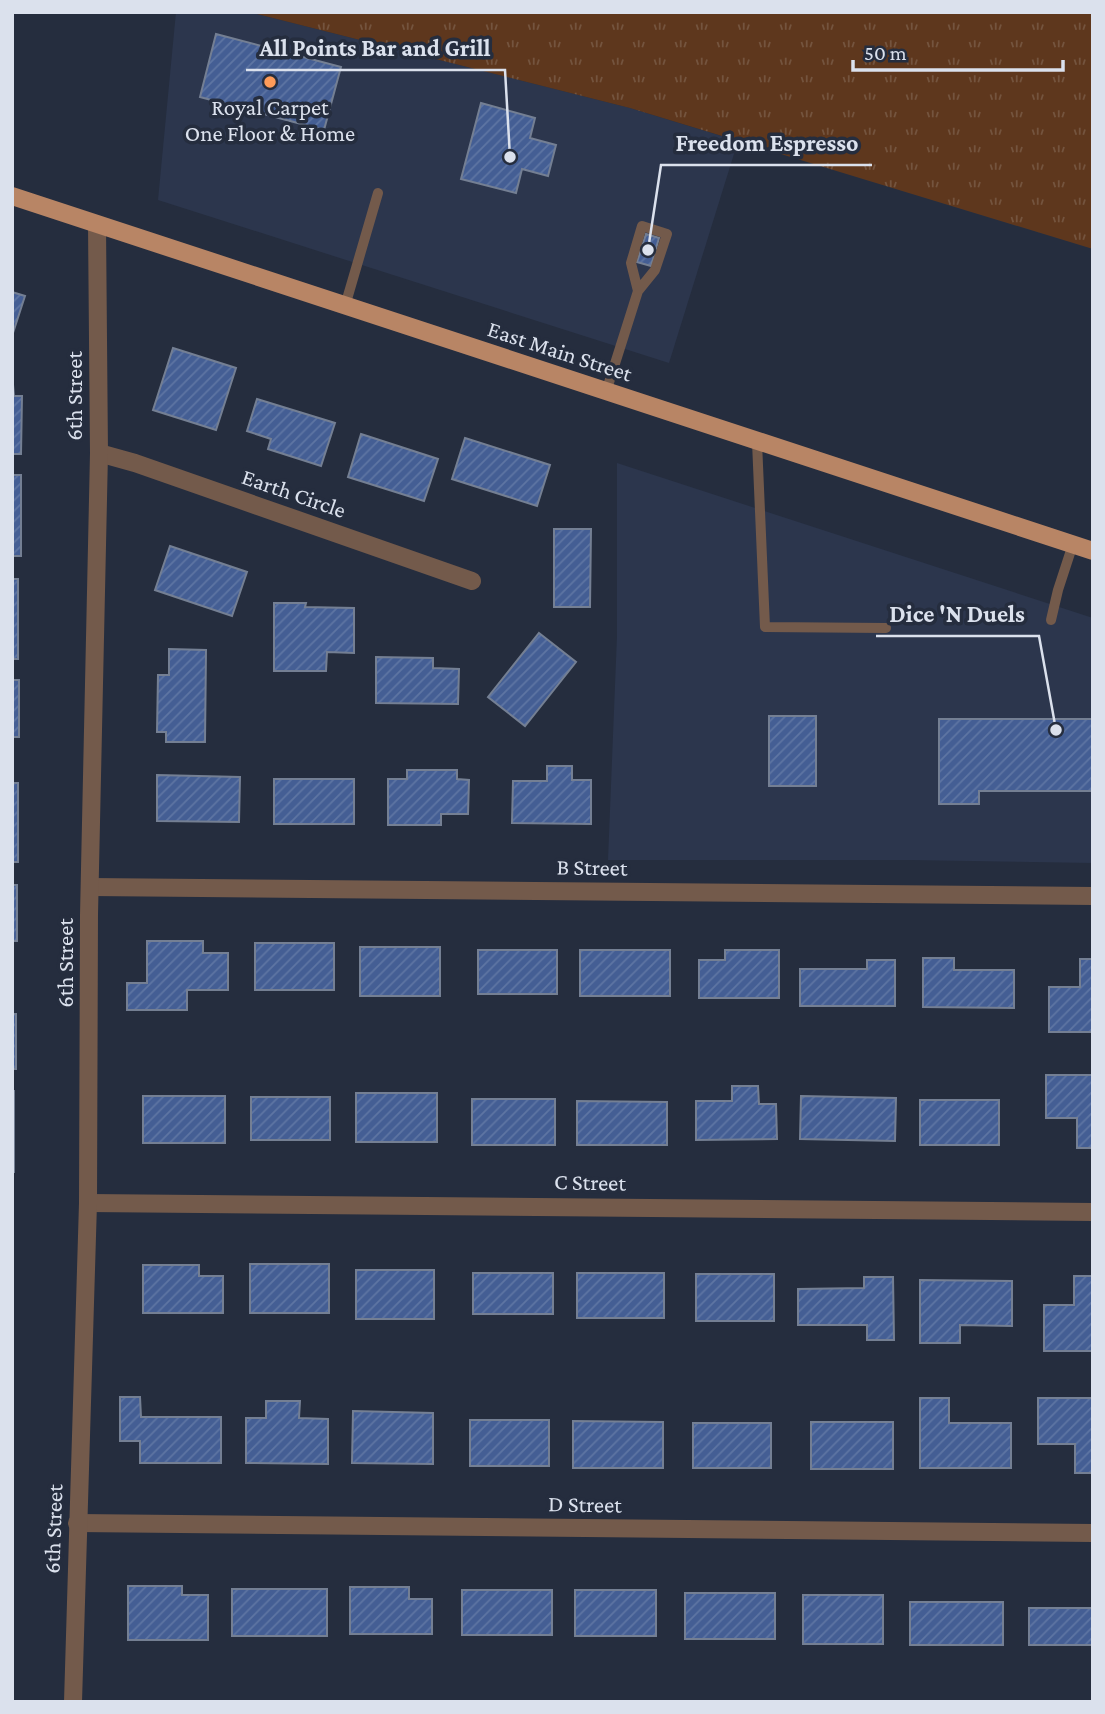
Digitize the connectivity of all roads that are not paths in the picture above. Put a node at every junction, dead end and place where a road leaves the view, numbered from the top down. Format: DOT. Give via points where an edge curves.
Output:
graph roads {
  1 [pos="378,193"];
  2 [pos="12,196"];
  3 [pos="97,225"];
  4 [pos="638,291"];
  5 [pos="345,306"];
  6 [pos="606,392"];
  7 [pos="757,442"];
  8 [pos="99,453"];
  9 [pos="1073,544"];
  10 [pos="1093,551"];
  11 [pos="472,581"];
  12 [pos="1051,620"];
  13 [pos="886,628"];
  14 [pos="90,887"];
  15 [pos="1093,896"];
  16 [pos="88,1203"];
  17 [pos="1093,1212"];
  18 [pos="77,1523"];
  19 [pos="1093,1533"];
  20 [pos="73,1702"];
  1 -- 5 [label="lane"];
  2 -- 3 [label="main road, East Main Street"];
  3 -- 5 [label="main road, East Main Street"];
  3 -- 8 [label="street, 6th Street"];
  4 -- 4 [label="lane" via="655,270 667,234 642,226 631,263"];
  4 -- 6 [label="lane"];
  5 -- 6 [label="main road, East Main Street"];
  6 -- 7 [label="main road, East Main Street"];
  7 -- 9 [label="main road, East Main Street"];
  7 -- 13 [label="lane" via="765,627"];
  8 -- 11 [label="street, Earth Circle"];
  8 -- 14 [label="street, 6th Street"];
  9 -- 10 [label="main road, East Main Street"];
  9 -- 12 [label="lane"];
  14 -- 15 [label="street, B Street"];
  14 -- 16 [label="street, 6th Street"];
  16 -- 17 [label="street, C Street"];
  16 -- 18 [label="street, 6th Street"];
  18 -- 19 [label="street, D Street"];
  18 -- 20 [label="street, 6th Street"];
}
